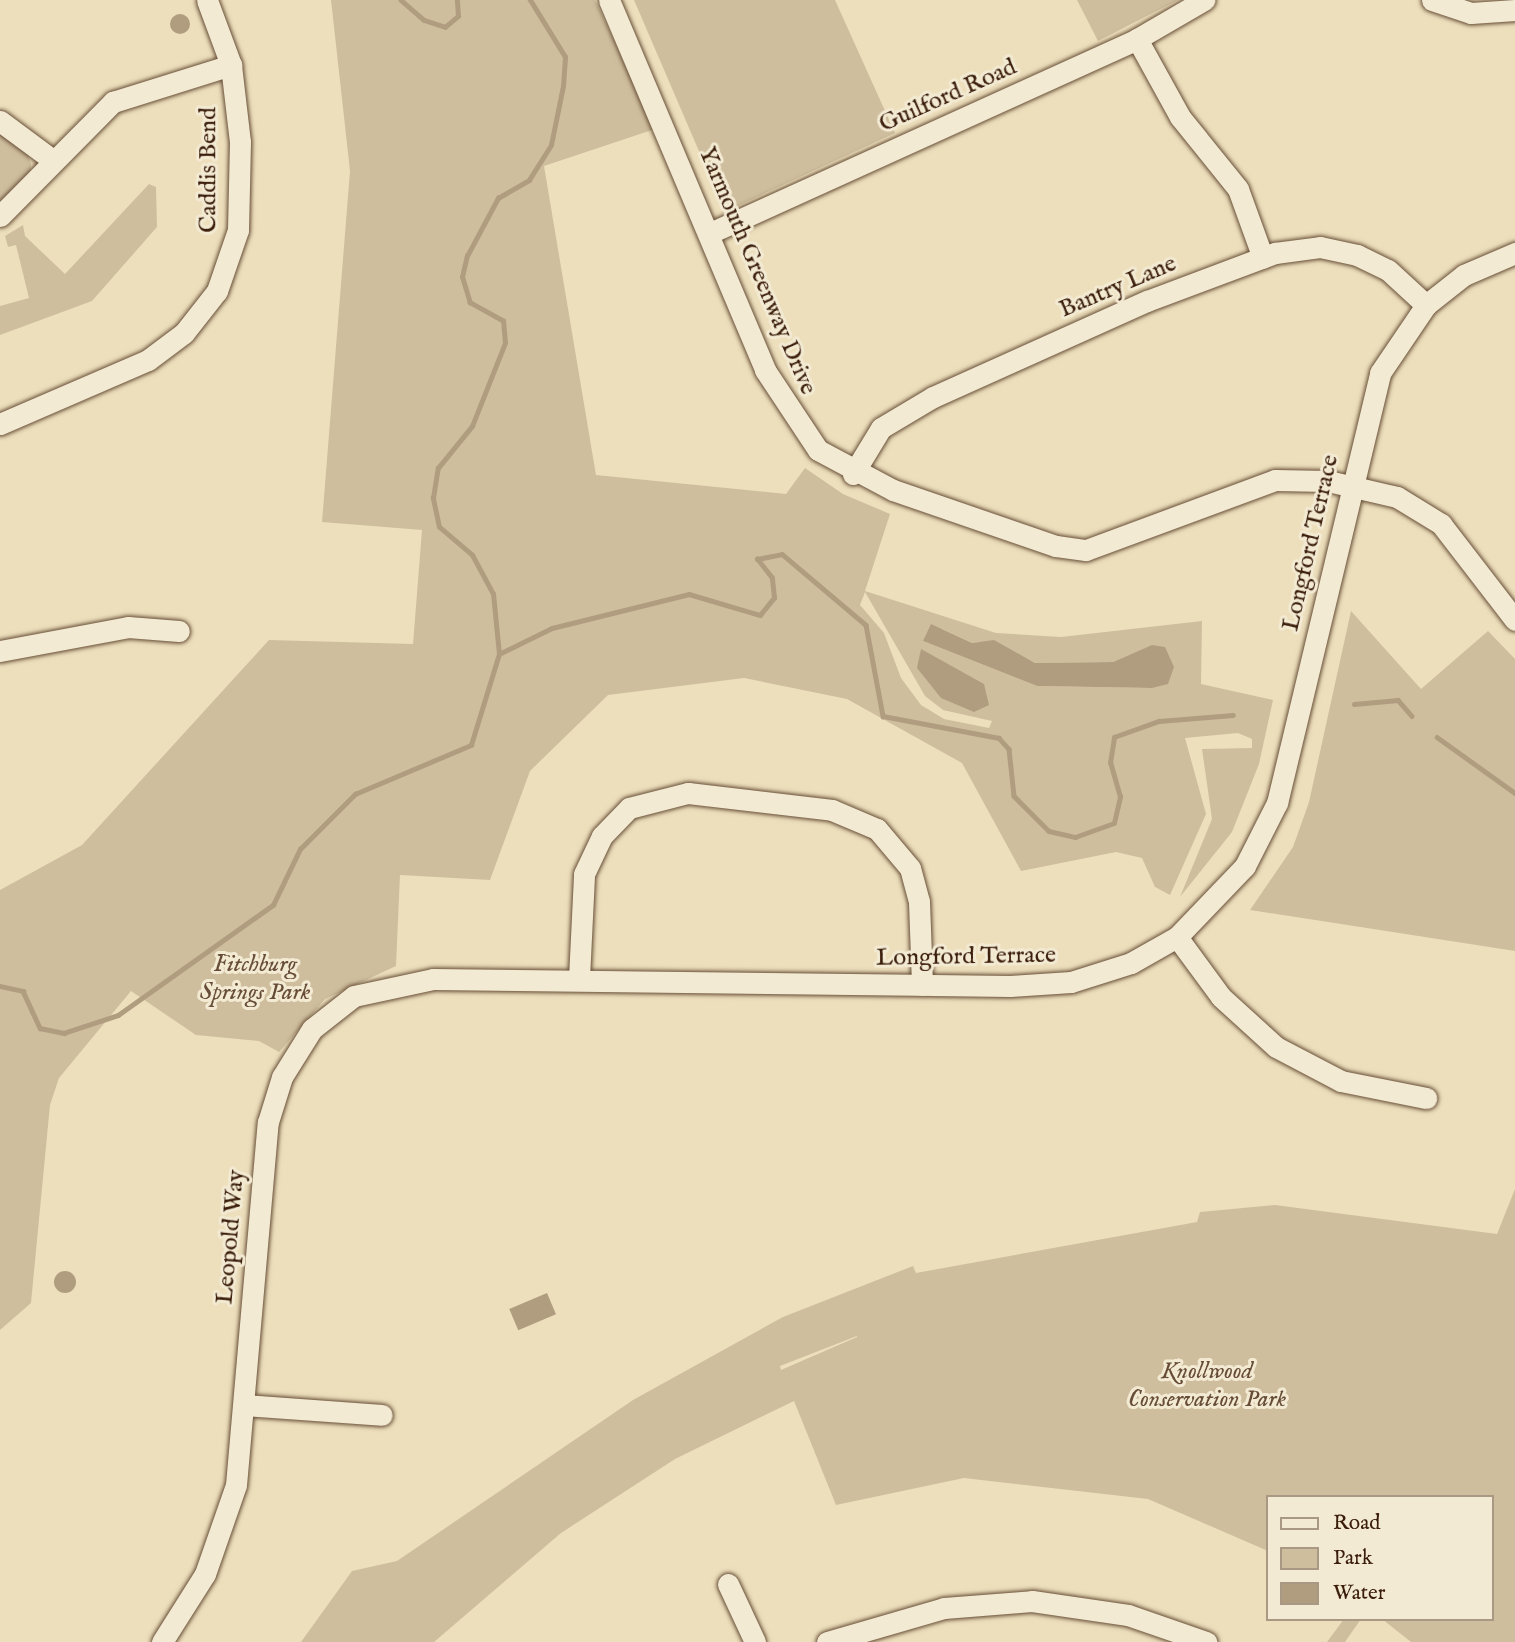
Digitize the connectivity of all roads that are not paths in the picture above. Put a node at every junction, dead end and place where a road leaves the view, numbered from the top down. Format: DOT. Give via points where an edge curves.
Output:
graph roads {
  1 [pos="207,0"];
  2 [pos="610,0"];
  3 [pos="1204,0"];
  4 [pos="1432,0"];
  5 [pos="1515,10"];
  6 [pos="1137,39"];
  7 [pos="231,65"];
  8 [pos="0,121"];
  9 [pos="54,161"];
  10 [pos="0,216"];
  11 [pos="710,233"];
  12 [pos="1515,253"];
  13 [pos="1263,258"];
  14 [pos="1426,304"];
  15 [pos="0,424"];
  16 [pos="853,474"];
  17 [pos="1351,486"];
  18 [pos="1515,620"];
  19 [pos="179,631"];
  20 [pos="0,651"];
  21 [pos="1177,937"];
  22 [pos="579,978"];
  23 [pos="922,985"];
  24 [pos="282,1077"];
  25 [pos="1426,1098"];
  26 [pos="244,1405"];
  27 [pos="382,1415"];
  28 [pos="728,1584"];
  29 [pos="162,1642"];
  30 [pos="755,1642"];
  31 [pos="827,1642"];
  32 [pos="1206,1642"];
  1 -- 7 [label="street, Caddis Bend"];
  2 -- 11 [label="street, Yarmouth Greenway Drive"];
  3 -- 6 [label="street, Guilford Road"];
  4 -- 5 [label="street" via="1471,13"];
  6 -- 11 [label="street, Guilford Road"];
  6 -- 13 [label="street" via="1180,117 1238,189"];
  7 -- 9 [label="street" via="113,102"];
  7 -- 15 [label="street, Caddis Bend" via="240,210 217,291 184,333 148,359"];
  8 -- 9 [label="street"];
  9 -- 10 [label="street"];
  11 -- 16 [label="street, Yarmouth Greenway Drive" via="773,385 818,450"];
  12 -- 14 [label="street, Longford Terrace" via="1464,275"];
  13 -- 14 [label="street, Bantry Lane" via="1320,247 1357,255 1388,270"];
  13 -- 16 [label="street, Bantry Lane" via="1147,301 933,397 881,428"];
  14 -- 17 [label="street, Longford Terrace" via="1380,373"];
  16 -- 17 [label="street, Yarmouth Greenway Drive" via="1056,546 1086,550 1275,480 1301,477"];
  17 -- 18 [label="street, Yarmouth Greenway Drive" via="1418,505 1441,524"];
  17 -- 21 [label="street, Longford Terrace" via="1267,829 1217,900"];
  19 -- 20 [label="street" via="128,627"];
  21 -- 23 [label="street, Longford Terrace" via="1131,963 1071,982"];
  21 -- 25 [label="street" via="1221,996 1276,1048 1341,1081"];
  22 -- 23 [label="street, Longford Terrace"];
  22 -- 23 [label="street" via="584,874 602,836 629,808 688,793 832,810 877,829 910,868 919,902"];
  22 -- 24 [label="street, Longford Terrace" via="444,978 375,989 312,1029"];
  24 -- 26 [label="street, Leopold Way" via="263,1157"];
  26 -- 27 [label="street"];
  26 -- 29 [label="street, Leopold Way" via="225,1525 205,1574"];
  28 -- 30 [label="street"];
  31 -- 32 [label="street" via="944,1608 1032,1601 1128,1615"];
}
